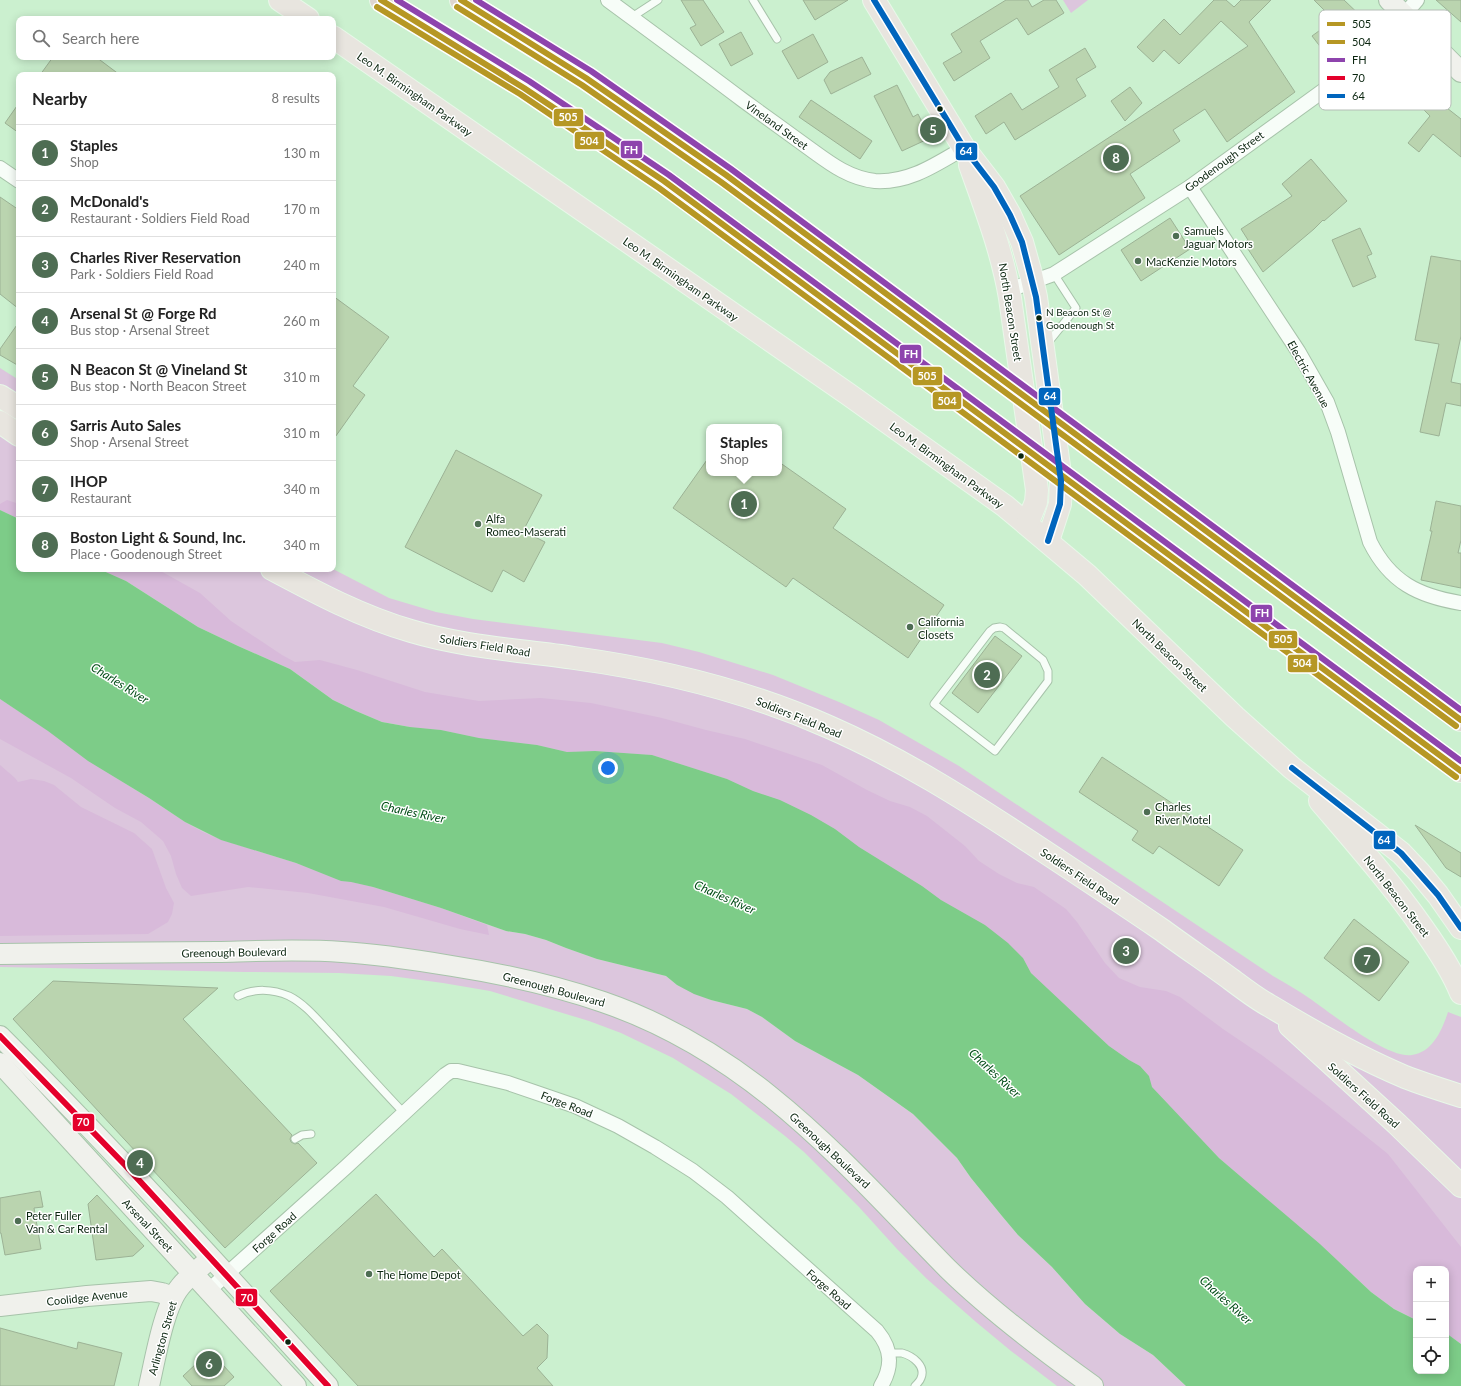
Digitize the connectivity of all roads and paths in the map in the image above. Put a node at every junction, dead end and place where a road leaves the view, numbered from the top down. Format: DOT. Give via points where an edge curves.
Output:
graph roads {
  1 [pos="280,0"];
  2 [pos="381,0"];
  3 [pos="461,0"];
  4 [pos="608,0"];
  5 [pos="658,0"];
  6 [pos="753,0"];
  7 [pos="874,0"];
  8 [pos="1389,0"];
  9 [pos="1417,0"];
  10 [pos="1399,10"];
  11 [pos="1408,10"];
  12 [pos="304,16"];
  13 [pos="632,17"];
  14 [pos="336,39"];
  15 [pos="777,39"];
  16 [pos="1451,62"];
  17 [pos="1461,72"];
  18 [pos="1319,94"];
  19 [pos="964,148"];
  20 [pos="0,168"];
  21 [pos="16,179"];
  22 [pos="1190,187"];
  23 [pos="1054,274"];
  24 [pos="1033,282"];
  25 [pos="1009,290"];
  26 [pos="1043,349"];
  27 [pos="0,396"];
  28 [pos="16,406"];
  29 [pos="0,422"];
  30 [pos="16,433"];
  31 [pos="1027,524"];
  32 [pos="1048,541"];
  33 [pos="278,572"];
  34 [pos="1461,603"];
  35 [pos="1048,681"];
  36 [pos="1461,720"];
  37 [pos="1292,768"];
  38 [pos="1461,771"];
  39 [pos="1461,928"];
  40 [pos="0,954"];
  41 [pos="1461,993"];
  42 [pos="238,996"];
  43 [pos="1267,1005"];
  44 [pos="0,1036"];
  45 [pos="0,1063"];
  46 [pos="1461,1096"];
  47 [pos="404,1113"];
  48 [pos="311,1134"];
  49 [pos="295,1139"];
  50 [pos="1461,1186"];
  51 [pos="211,1257"];
  52 [pos="194,1274"];
  53 [pos="227,1274"];
  54 [pos="209,1290"];
  55 [pos="173,1297"];
  56 [pos="0,1306"];
  57 [pos="889,1353"];
  58 [pos="149,1386"];
  59 [pos="296,1386"];
  60 [pos="328,1386"];
  61 [pos="881,1386"];
  62 [pos="915,1386"];
  63 [pos="1093,1386"];
  1 -- 12 [label="main road"];
  2 -- 38 [label="highway, bridge" via="474,55 664,181"];
  3 -- 36 [label="highway, bridge" via="580,74 680,142"];
  4 -- 13 [label="street, Vineland Street"];
  5 -- 13 [label="lane"];
  6 -- 15 [label="lane"];
  7 -- 19 [label="main road, North Beacon Street"];
  8 -- 10 [label="street"];
  9 -- 11 [label="street, Goodenough Street"];
  13 -- 19 [label="street, Vineland Street" via="788,133 840,170 854,176 882,181 905,178 924,171"];
  14 -- 31 [label="main road, Leo M. Birmingham Parkway" via="848,394"];
  16 -- 17 [label="street"];
  18 -- 22 [label="street, Goodenough Street"];
  19 -- 24 [label="main road, North Beacon Street" via="990,181 1007,209 1022,242"];
  19 -- 25 [label="main road, North Beacon Street" via="996,236"];
  20 -- 21 [label="street"];
  22 -- 23 [label="street, Goodenough Street"];
  22 -- 34 [label="street, Electric Avenue" via="1298,351 1327,402 1370,542 1378,558 1401,582 1432,597"];
  23 -- 24 [label="street, Goodenough Street"];
  23 -- 26 [label="lane" via="1076,308"];
  24 -- 25 [label="street, Goodenough Street"];
  24 -- 26 [label="main road, North Beacon Street"];
  25 -- 31 [label="main road, North Beacon Street" via="1037,490 1036,502"];
  26 -- 32 [label="main road, North Beacon Street" via="1061,485 1060,504"];
  27 -- 28 [label="main road"];
  29 -- 30 [label="main road"];
  31 -- 32 [label="main road, North Beacon Street"];
  32 -- 37 [label="main road, North Beacon Street"];
  33 -- 43 [label="main road, Soldiers Field Road" via="346,606 413,632 461,643 670,674 750,698 832,728 900,762 963,798 1122,903"];
  35 -- 35 [label="lane" via="1044,660 1004,628 994,628 934,704 995,751"];
  37 -- 39 [label="main road, North Beacon Street" via="1401,854 1434,890"];
  37 -- 41 [label="main road, North Beacon Street" via="1411,910 1439,952"];
  40 -- 63 [label="street, Greenough Boulevard" via="341,952 484,971 540,983 606,1003 706,1050 770,1096 828,1147 980,1298"];
  42 -- 47 [label="lane" via="249,991 269,991 299,1002"];
  43 -- 46 [label="main road, Soldiers Field Road" via="1374,1063"];
  43 -- 50 [label="main road, Soldiers Field Road"];
  44 -- 51 [label="street" via="74,1110"];
  45 -- 52 [label="street, Arsenal Street"];
  47 -- 53 [label="street, Forge Road"];
  47 -- 57 [label="street, Forge Road" via="445,1075 455,1071 508,1083 605,1119 693,1171 727,1197 874,1328 885,1342"];
  48 -- 49 [label="lane"];
  51 -- 52 [label="street, Arlington Street"];
  51 -- 53 [label="street"];
  52 -- 54 [label="street, Arsenal Street"];
  52 -- 55 [label="street, Arlington Street"];
  53 -- 54 [label="street, Forge Road"];
  53 -- 60 [label="street"];
  54 -- 59 [label="street, Arsenal Street"];
  55 -- 56 [label="street, Coolidge Avenue" via="151,1291"];
  55 -- 58 [label="street, Arlington Street"];
  57 -- 61 [label="street" via="888,1370"];
  57 -- 62 [label="lane" via="913,1358 920,1365 921,1378"];
}
